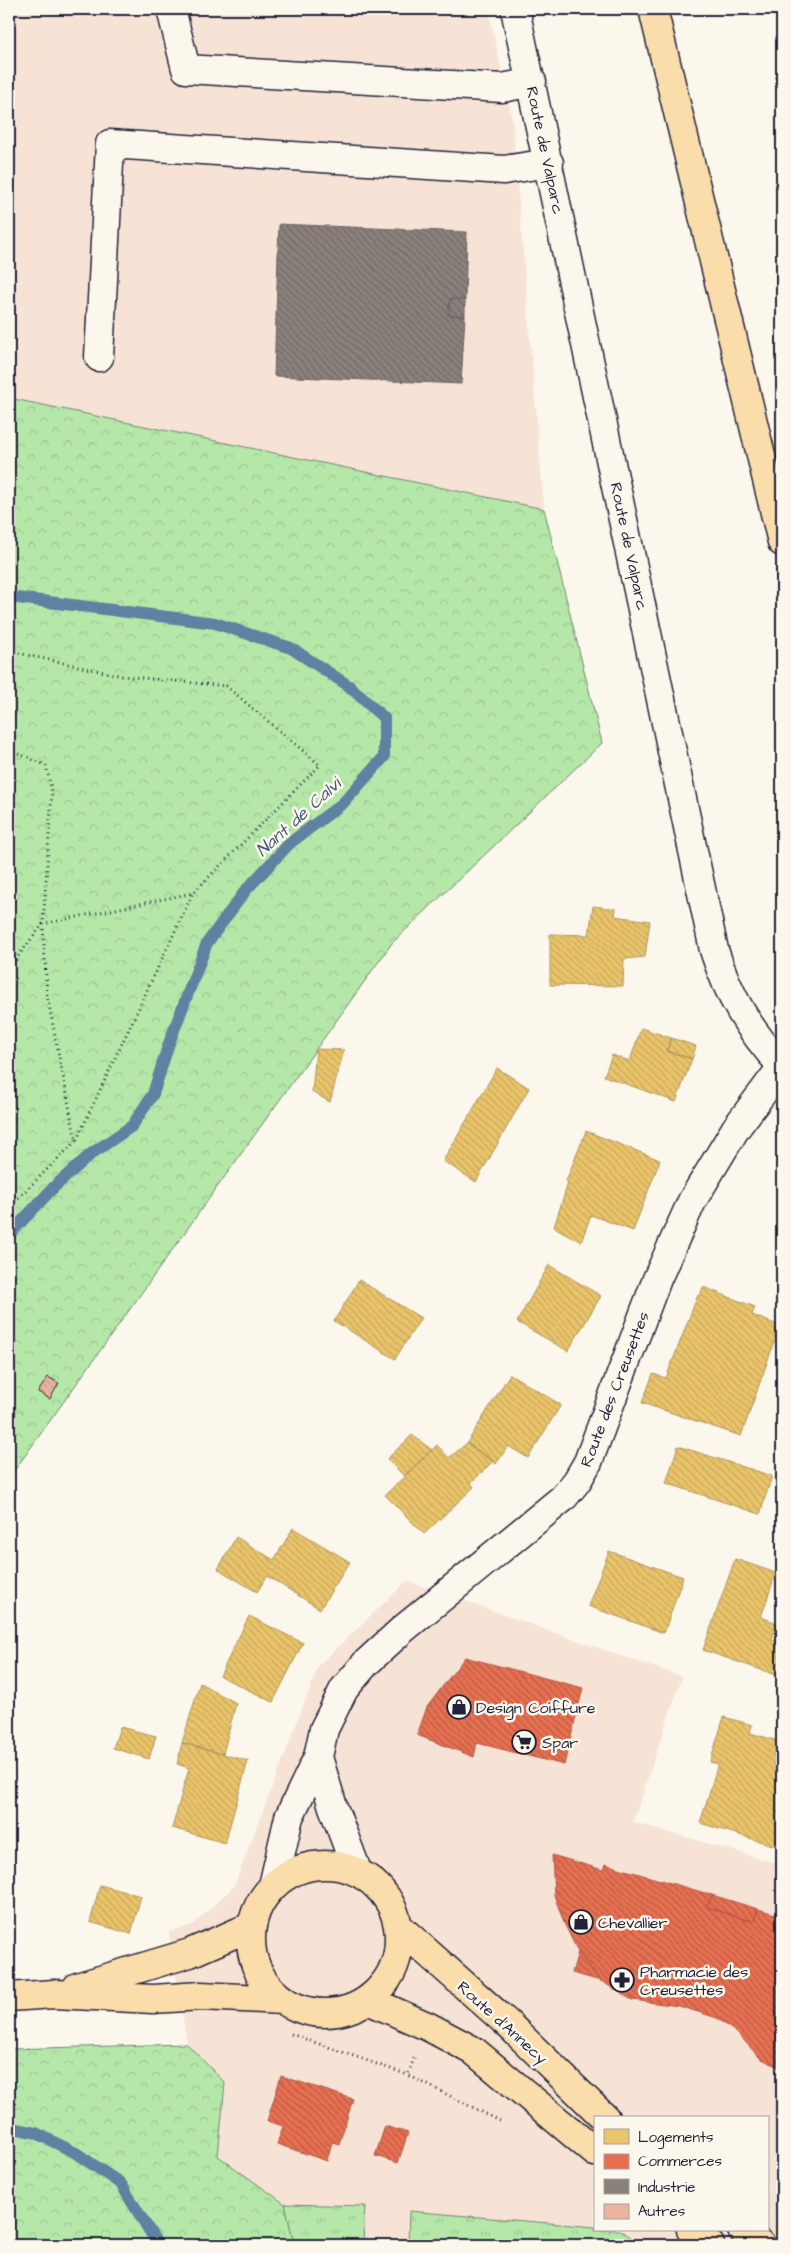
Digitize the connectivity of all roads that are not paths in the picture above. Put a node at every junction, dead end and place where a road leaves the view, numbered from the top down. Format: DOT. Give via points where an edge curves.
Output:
graph roads {
  1 [pos="171,9"];
  2 [pos="515,9"];
  3 [pos="653,9"];
  4 [pos="532,82"];
  5 [pos="549,163"];
  6 [pos="100,357"];
  7 [pos="782,542"];
  8 [pos="782,1066"];
  9 [pos="318,1756"];
  10 [pos="357,1871"];
  11 [pos="273,1886"];
  12 [pos="252,1926"];
  13 [pos="400,1928"];
  14 [pos="54,1994"];
  15 [pos="9,1997"];
  16 [pos="283,2000"];
  17 [pos="368,2000"];
  18 [pos="604,2116"];
  19 [pos="594,2151"];
  20 [pos="694,2232"];
  21 [pos="745,2232"];
  22 [pos="710,2245"];
  23 [pos="761,2245"];
  1 -- 4 [label="street" via="186,69 502,88"];
  2 -- 4 [label="street, Route de Valparc"];
  3 -- 7 [label="main road"];
  4 -- 5 [label="street, Route de Valparc"];
  5 -- 6 [label="street" via="504,170 110,144"];
  5 -- 8 [label="street, Route de Valparc" via="714,950 732,998 745,1021"];
  8 -- 9 [label="street, Route des Creusettes" via="736,1128 692,1201 657,1279 600,1433 577,1481 563,1498 402,1630 366,1664 344,1689 334,1707 324,1729"];
  9 -- 10 [label="street, Route des Creusettes"];
  9 -- 11 [label="street, Route des Creusettes" via="289,1817"];
  10 -- 11 [label="main road" via="328,1864 298,1869"];
  10 -- 13 [label="main road" via="386,1894"];
  11 -- 12 [label="main road" via="260,1904"];
  12 -- 14 [label="main road" via="144,1969"];
  12 -- 16 [label="main road" via="252,1954 263,1980"];
  13 -- 17 [label="main road" via="394,1969"];
  13 -- 18 [label="main road, Route d'Annecy" via="508,2024"];
  14 -- 15 [label="main road"];
  14 -- 16 [label="main road"];
  16 -- 17 [label="main road" via="310,2012 340,2012"];
  17 -- 19 [label="main road" via="474,2051"];
  20 -- 22 [label="main road"];
  21 -- 23 [label="main road"];
}
